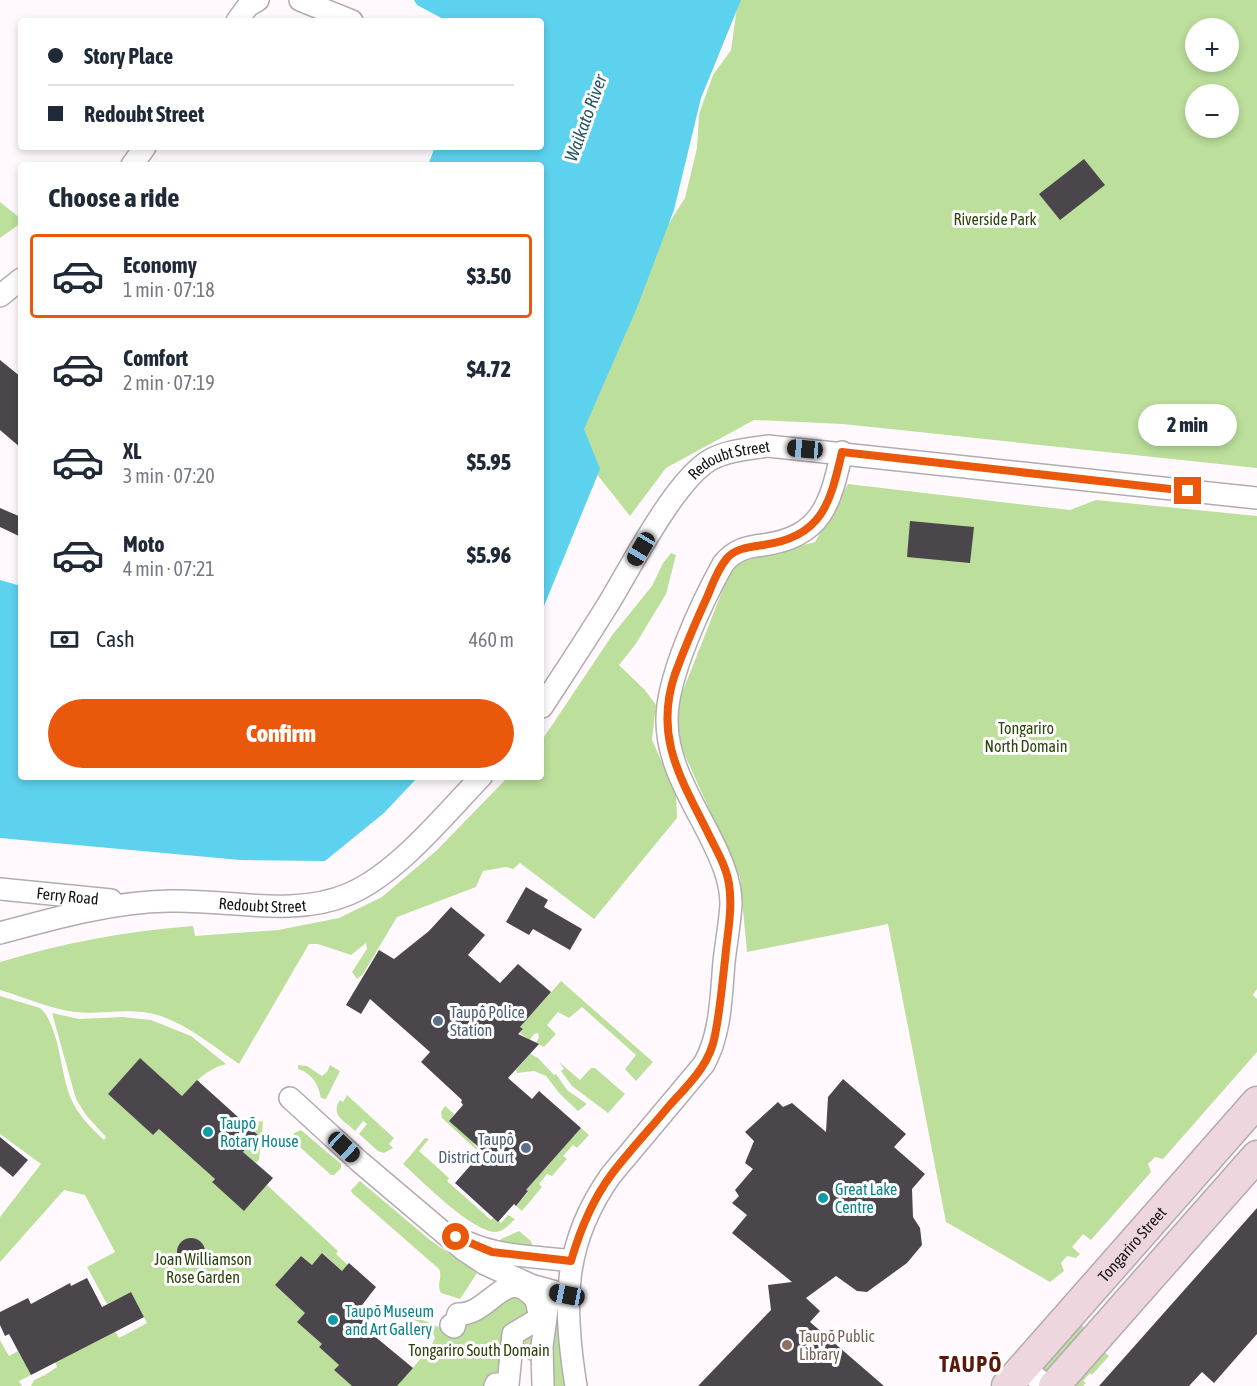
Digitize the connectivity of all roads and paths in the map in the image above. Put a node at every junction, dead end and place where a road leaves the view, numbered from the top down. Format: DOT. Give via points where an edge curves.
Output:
graph roads {
  1 [pos="258,0"];
  2 [pos="300,0"];
  3 [pos="239,18"];
  4 [pos="345,18"];
  5 [pos="18,281"];
  6 [pos="0,296"];
  7 [pos="842,452"];
  8 [pos="1257,498"];
  9 [pos="544,704"];
  10 [pos="478,780"];
  11 [pos="0,889"];
  12 [pos="135,903"];
  13 [pos="0,933"];
  14 [pos="290,1098"];
  15 [pos="1254,1112"];
  16 [pos="1257,1156"];
  17 [pos="425,1217"];
  18 [pos="571,1261"];
  19 [pos="559,1293"];
  20 [pos="1026,1380"];
  21 [pos="495,1386"];
  22 [pos="512,1386"];
  23 [pos="543,1386"];
  24 [pos="576,1386"];
  25 [pos="1054,1386"];
  1 -- 3 [label="street"];
  2 -- 4 [label="street"];
  5 -- 6 [label="street"];
  7 -- 8 [label="street, Redoubt Street"];
  7 -- 9 [label="street, Redoubt Street" via="768,446 734,451 709,461 665,510"];
  7 -- 18 [label="street" via="834,485 813,525 789,539 738,550 723,564 671,686 666,722 672,755 729,882 731,903 715,1035 698,1074 598,1194"];
  10 -- 12 [label="street, Redoubt Street" via="394,865 374,881 328,902 303,906 207,901"];
  11 -- 12 [label="street, Ferry Road"];
  12 -- 13 [label="street, Redoubt Street"];
  14 -- 17 [label="street"];
  15 -- 20 [label="street, Tongariro Street"];
  16 -- 25 [label="street, Tongariro Street"];
  17 -- 18 [label="street" via="483,1249"];
  17 -- 19 [label="street" via="477,1259 531,1285"];
  18 -- 19 [label="street"];
  19 -- 23 [label="street" via="542,1346"];
  19 -- 24 [label="street"];
  21 -- 22 [label="street" via="508,1385 513,1334 540,1318 536,1300 521,1287 507,1287 472,1312 458,1314 454,1327 451,1325 455,1311 477,1307 501,1286 519,1284 540,1299 543,1320 517,1336"];
}
